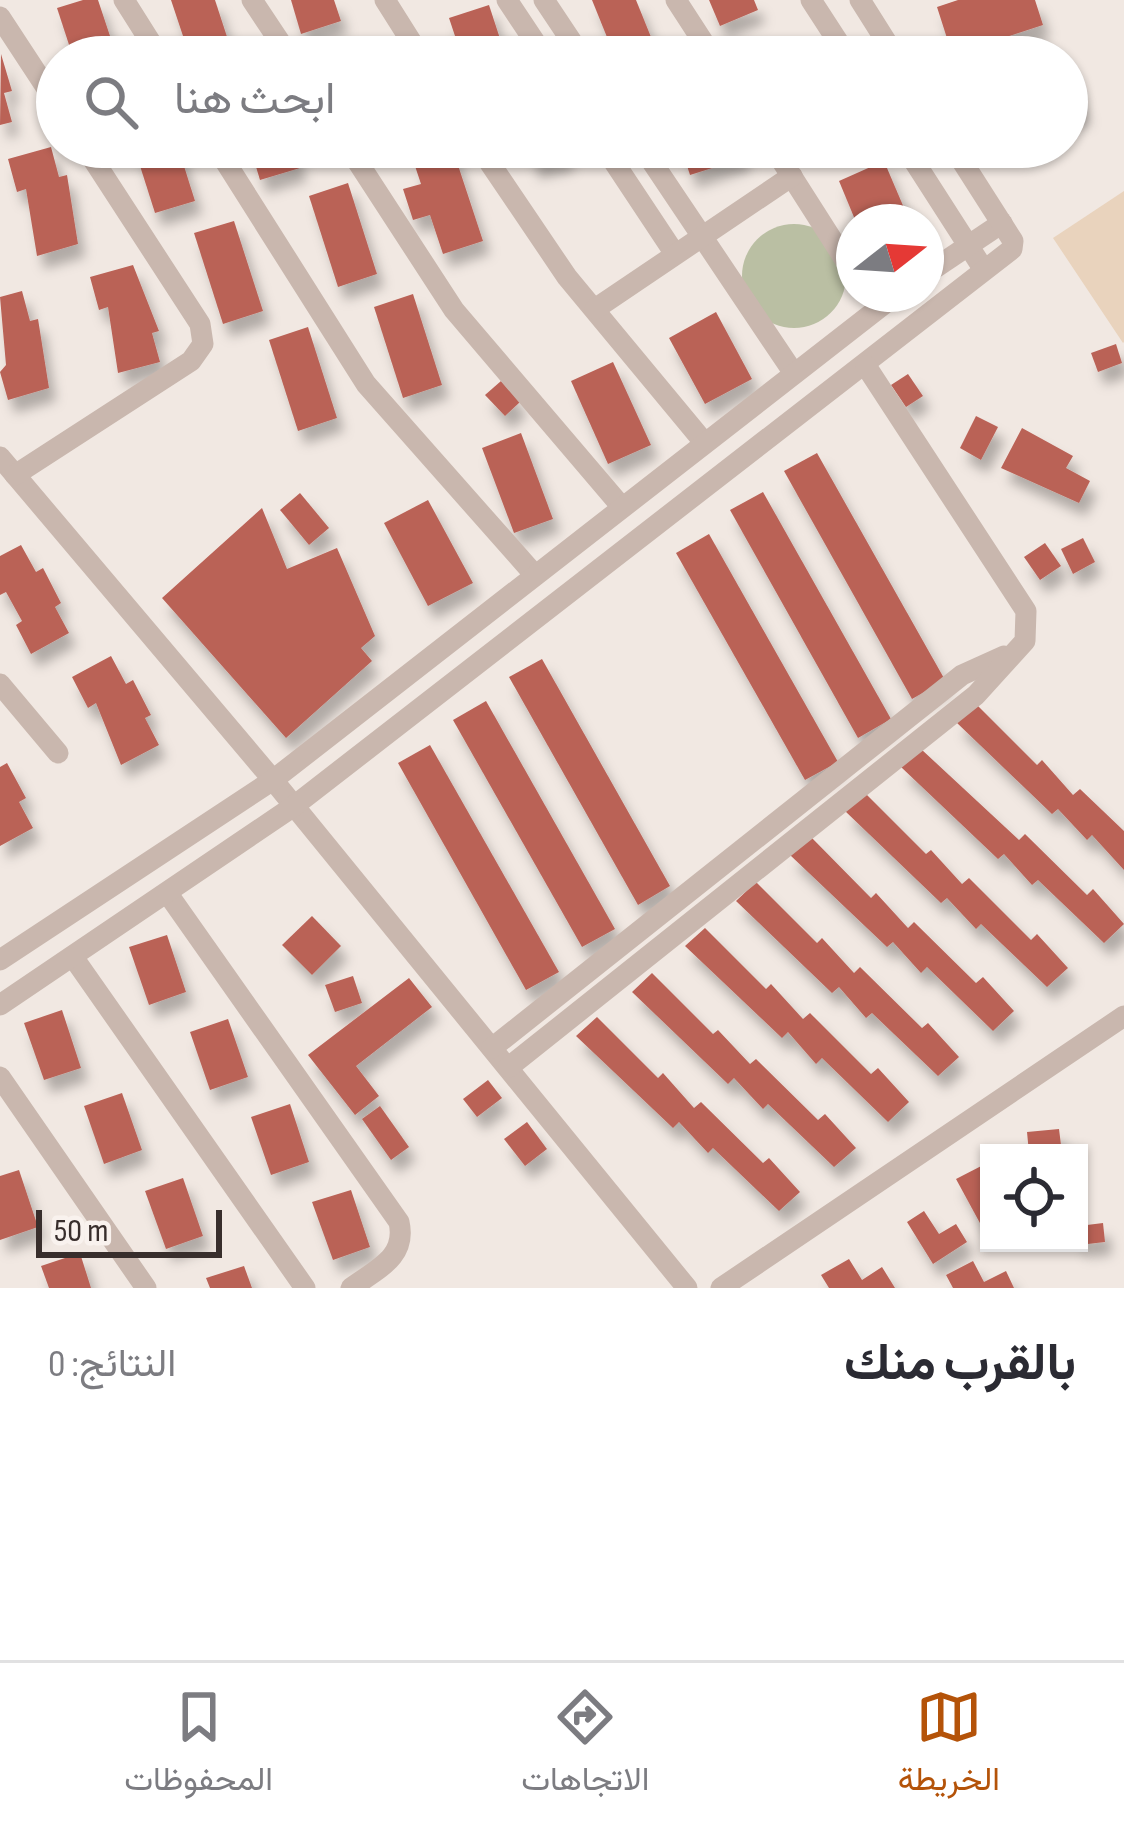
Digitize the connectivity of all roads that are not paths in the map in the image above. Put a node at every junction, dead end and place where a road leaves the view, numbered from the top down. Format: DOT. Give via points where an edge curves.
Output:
graph roads {
  1 [pos="124,0"];
  2 [pos="253,0"];
  3 [pos="385,0"];
  4 [pos="507,0"];
  5 [pos="544,0"];
  6 [pos="676,0"];
  7 [pos="811,0"];
  8 [pos="860,0"];
  9 [pos="0,16"];
  10 [pos="147,36"];
  11 [pos="276,36"];
  12 [pos="408,36"];
  13 [pos="531,36"];
  14 [pos="568,36"];
  15 [pos="699,36"];
  16 [pos="834,36"];
  17 [pos="883,36"];
  18 [pos="36,72"];
  19 [pos="99,168"];
  20 [pos="229,168"];
  21 [pos="362,168"];
  22 [pos="492,168"];
  23 [pos="618,168"];
  24 [pos="656,168"];
  25 [pos="787,168"];
  26 [pos="918,168"];
  27 [pos="967,168"];
  28 [pos="792,176"];
  29 [pos="1002,223"];
  30 [pos="702,238"];
  31 [pos="968,245"];
  32 [pos="836,246"];
  33 [pos="675,254"];
  34 [pos="944,262"];
  35 [pos="984,270"];
  36 [pos="595,309"];
  37 [pos="859,312"];
  38 [pos="866,366"];
  39 [pos="793,372"];
  40 [pos="703,441"];
  41 [pos="7,466"];
  42 [pos="621,506"];
  43 [pos="572,546"];
  44 [pos="533,573"];
  45 [pos="595,575"];
  46 [pos="0,684"];
  47 [pos="58,753"];
  48 [pos="273,780"];
  49 [pos="293,806"];
  50 [pos="720,881"];
  51 [pos="168,894"];
  52 [pos="73,957"];
  53 [pos="0,960"];
  54 [pos="0,1005"];
  55 [pos="1124,1016"];
  56 [pos="492,1048"];
  57 [pos="508,1067"];
  58 [pos="0,1077"];
  59 [pos="146,1288"];
  60 [pos="304,1288"];
  61 [pos="351,1288"];
  62 [pos="687,1288"];
  63 [pos="721,1288"];
  1 -- 10 [label="street"];
  2 -- 11 [label="street"];
  3 -- 12 [label="street"];
  4 -- 13 [label="street"];
  5 -- 14 [label="street"];
  6 -- 15 [label="street"];
  7 -- 16 [label="street"];
  8 -- 17 [label="street"];
  9 -- 18 [label="street"];
  19 -- 41 [label="street" via="200,324 202,344 191,362"];
  20 -- 44 [label="street" via="366,384"];
  21 -- 42 [label="street" via="454,310"];
  22 -- 36 [label="street"];
  23 -- 33 [label="street"];
  24 -- 30 [label="street"];
  25 -- 28 [label="street"];
  26 -- 31 [label="street"];
  27 -- 29 [label="street"];
  28 -- 30 [label="street"];
  28 -- 32 [label="street"];
  29 -- 31 [label="street"];
  29 -- 35 [label="street" via="1012,249"];
  30 -- 33 [label="street"];
  30 -- 39 [label="street"];
  31 -- 34 [label="street"];
  31 -- 35 [label="street"];
  33 -- 36 [label="street"];
  35 -- 38 [label="street"];
  36 -- 40 [label="street"];
  37 -- 39 [label="street"];
  38 -- 45 [label="street"];
  38 -- 50 [label="street" via="1026,611 1025,641 962,675"];
  39 -- 40 [label="street"];
  40 -- 42 [label="street"];
  41 -- 48 [label="street"];
  42 -- 43 [label="street"];
  43 -- 44 [label="street"];
  43 -- 45 [label="street"];
  44 -- 48 [label="street"];
  45 -- 49 [label="street"];
  46 -- 47 [label="street"];
  48 -- 49 [label="street"];
  48 -- 53 [label="street"];
  49 -- 51 [label="street"];
  49 -- 56 [label="street"];
  50 -- 56 [label="street"];
  50 -- 57 [label="street"];
  51 -- 52 [label="street"];
  51 -- 61 [label="street" via="399,1222 398,1254"];
  52 -- 54 [label="street"];
  52 -- 60 [label="street"];
  55 -- 63 [label="street"];
  56 -- 57 [label="street"];
  57 -- 62 [label="street"];
  58 -- 59 [label="street"];
}
